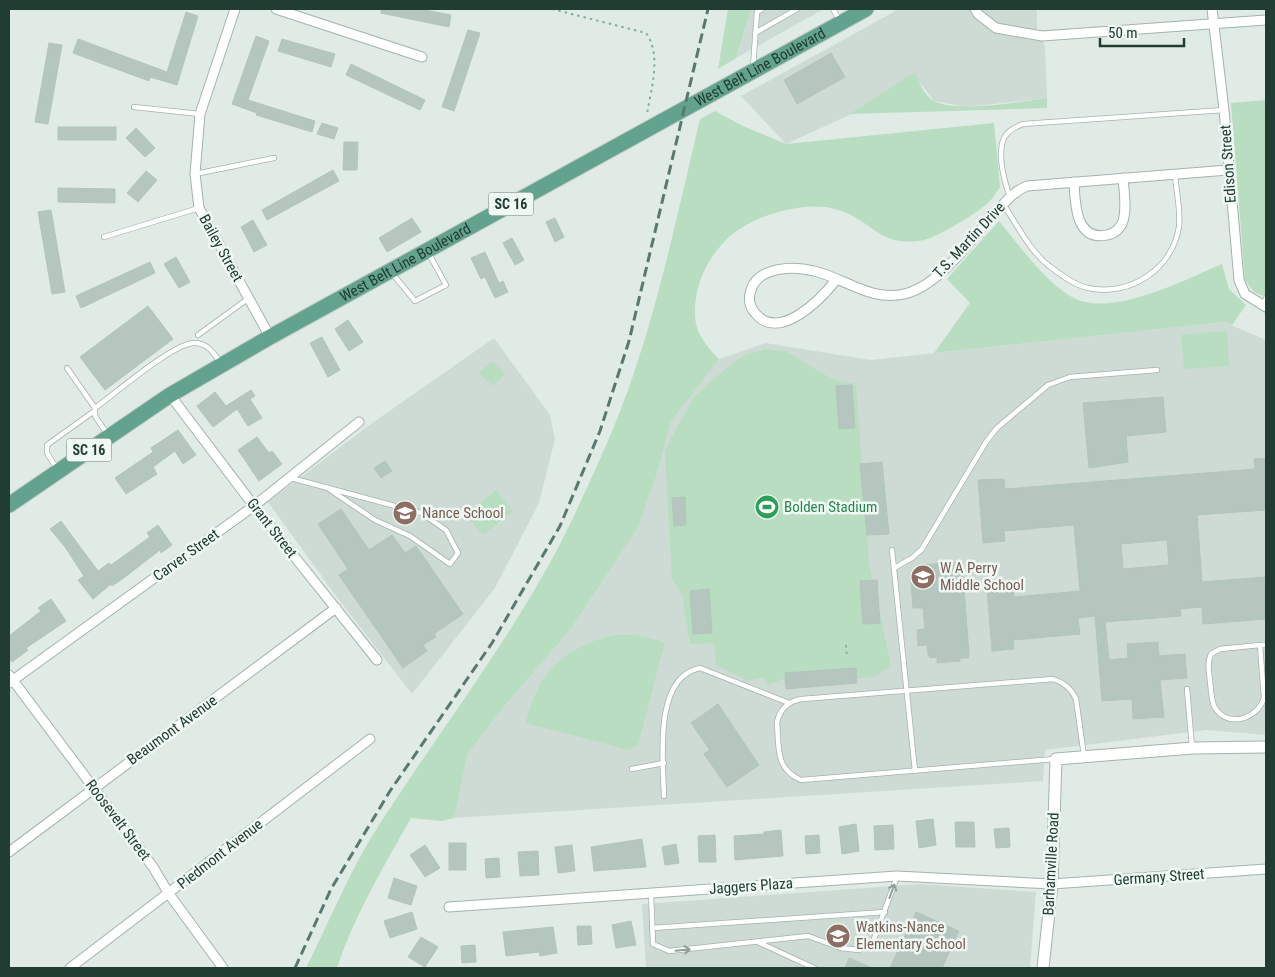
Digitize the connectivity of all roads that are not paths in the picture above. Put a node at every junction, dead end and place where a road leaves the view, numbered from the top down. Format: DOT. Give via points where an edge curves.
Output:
graph roads {
  1 [pos="235,9"];
  2 [pos="276,9"];
  3 [pos="797,9"];
  4 [pos="833,9"];
  5 [pos="866,9"];
  6 [pos="975,9"];
  7 [pos="1212,9"];
  8 [pos="759,10"];
  9 [pos="1266,20"];
  10 [pos="841,22"];
  11 [pos="1213,24"];
  12 [pos="755,33"];
  13 [pos="422,57"];
  14 [pos="752,71"];
  15 [pos="134,107"];
  16 [pos="1224,110"];
  17 [pos="200,114"];
  18 [pos="274,158"];
  19 [pos="1228,170"];
  20 [pos="195,174"];
  21 [pos="1175,174"];
  22 [pos="1123,178"];
  23 [pos="1074,182"];
  24 [pos="1006,200"];
  25 [pos="199,208"];
  26 [pos="104,237"];
  27 [pos="427,251"];
  28 [pos="390,271"];
  29 [pos="836,280"];
  30 [pos="249,298"];
  31 [pos="1265,304"];
  32 [pos="198,335"];
  33 [pos="270,337"];
  34 [pos="222,364"];
  35 [pos="67,368"];
  36 [pos="1157,370"];
  37 [pos="170,394"];
  38 [pos="94,410"];
  39 [pos="359,422"];
  40 [pos="109,436"];
  41 [pos="59,470"];
  42 [pos="289,478"];
  43 [pos="329,489"];
  44 [pos="9,505"];
  45 [pos="254,506"];
  46 [pos="892,550"];
  47 [pos="894,568"];
  48 [pos="336,608"];
  49 [pos="1266,644"];
  50 [pos="1260,645"];
  51 [pos="377,660"];
  52 [pos="10,680"];
  53 [pos="1186,689"];
  54 [pos="908,690"];
  55 [pos="789,703"];
  56 [pos="370,739"];
  57 [pos="1266,747"];
  58 [pos="1193,748"];
  59 [pos="1084,756"];
  60 [pos="1056,759"];
  61 [pos="664,763"];
  62 [pos="632,769"];
  63 [pos="915,771"];
  64 [pos="93,788"];
  65 [pos="664,796"];
  66 [pos="9,852"];
  67 [pos="1266,869"];
  68 [pos="897,876"];
  69 [pos="1052,884"];
  70 [pos="651,893"];
  71 [pos="169,894"];
  72 [pos="450,907"];
  73 [pos="884,912"];
  74 [pos="652,928"];
  75 [pos="757,942"];
  76 [pos="70,968"];
  77 [pos="223,968"];
  78 [pos="814,968"];
  79 [pos="1043,968"];
  1 -- 17 [label="street, Bailey Street"];
  2 -- 13 [label="street"];
  3 -- 12 [label="lane"];
  4 -- 10 [label="lane"];
  5 -- 10 [label="main road, West Belt Line Boulevard / SC 16"];
  6 -- 11 [label="street" via="996,28 1042,36"];
  7 -- 11 [label="street, Edison Street"];
  8 -- 12 [label="lane"];
  9 -- 11 [label="street"];
  10 -- 14 [label="main road, West Belt Line Boulevard / SC 16"];
  11 -- 16 [label="street, Edison Street"];
  12 -- 14 [label="lane"];
  14 -- 27 [label="main road, West Belt Line Boulevard / SC 16"];
  15 -- 17 [label="lane"];
  16 -- 19 [label="street, Edison Street"];
  16 -- 24 [label="lane" via="1023,124 1010,130 1003,142"];
  17 -- 20 [label="street, Bailey Street"];
  18 -- 20 [label="lane"];
  19 -- 21 [label="street, T.S. Martin Drive"];
  19 -- 31 [label="street, Edison Street" via="1240,285 1246,294"];
  20 -- 25 [label="street, Bailey Street"];
  21 -- 22 [label="street, T.S. Martin Drive"];
  21 -- 24 [label="lane" via="1179,226 1171,249 1160,266 1145,279 1120,288 1087,288 1048,265 1027,240"];
  22 -- 23 [label="street, T.S. Martin Drive"];
  22 -- 23 [label="street" via="1123,222 1116,232 1104,236 1093,235 1080,223"];
  23 -- 24 [label="street, T.S. Martin Drive" via="1027,186"];
  24 -- 29 [label="street, T.S. Martin Drive" via="943,271 924,286 904,294 887,295 867,292"];
  25 -- 26 [label="lane"];
  25 -- 30 [label="street, Bailey Street"];
  27 -- 28 [label="main road, West Belt Line Boulevard / SC 16"];
  27 -- 28 [label="lane" via="446,285 416,301"];
  28 -- 33 [label="main road, West Belt Line Boulevard / SC 16"];
  29 -- 29 [label="street, T.S. Martin Drive" via="808,269 775,271 756,280 750,292 750,304 755,313 765,320 788,320 820,299"];
  30 -- 32 [label="lane"];
  30 -- 33 [label="street, Bailey Street"];
  33 -- 34 [label="main road, West Belt Line Boulevard / SC 16"];
  34 -- 37 [label="main road, West Belt Line Boulevard / SC 16"];
  34 -- 38 [label="lane" via="209,347 195,343 178,346"];
  35 -- 38 [label="lane"];
  36 -- 47 [label="lane" via="1070,378 1048,385 997,428 976,456 922,549"];
  37 -- 40 [label="main road, West Belt Line Boulevard / SC 16"];
  37 -- 45 [label="street, Grant Street"];
  38 -- 40 [label="lane"];
  38 -- 41 [label="lane" via="48,445 47,453"];
  39 -- 42 [label="street, Carver Street"];
  40 -- 41 [label="main road, West Belt Line Boulevard / SC 16"];
  41 -- 44 [label="main road, West Belt Line Boulevard / SC 16"];
  42 -- 43 [label="lane"];
  42 -- 45 [label="street, Carver Street"];
  43 -- 43 [label="lane" via="421,513 446,530 458,553 450,564 410,536 374,520"];
  45 -- 48 [label="street, Grant Street"];
  45 -- 52 [label="street, Carver Street"];
  46 -- 47 [label="lane"];
  47 -- 54 [label="lane"];
  48 -- 51 [label="street, Grant Street"];
  48 -- 64 [label="street, Beaumont Avenue"];
  49 -- 50 [label="lane"];
  50 -- 50 [label="lane" via="1220,649 1214,651 1210,658 1212,701 1216,709 1230,719 1250,717 1262,705"];
  52 -- 64 [label="street, Roosevelt Street"];
  53 -- 58 [label="lane"];
  54 -- 55 [label="lane" via="802,698"];
  54 -- 59 [label="lane" via="1060,681 1076,699"];
  54 -- 63 [label="lane"];
  55 -- 61 [label="lane" via="700,668 687,672 676,684 666,706"];
  55 -- 63 [label="lane" via="777,722 780,759 787,772 795,777 809,781"];
  56 -- 71 [label="street, Piedmont Avenue"];
  57 -- 58 [label="street"];
  58 -- 59 [label="street"];
  59 -- 60 [label="street"];
  60 -- 63 [label="lane"];
  60 -- 69 [label="street, Barhamville Road"];
  61 -- 62 [label="lane"];
  61 -- 65 [label="lane"];
  64 -- 66 [label="street, Beaumont Avenue"];
  64 -- 71 [label="street, Roosevelt Street" via="153,867"];
  67 -- 69 [label="street, Germany Street"];
  68 -- 69 [label="street, Jaggers Plaza"];
  68 -- 70 [label="street, Jaggers Plaza"];
  73 -- 68 [label="lane, one-way"];
  69 -- 79 [label="street, Barhamville Road"];
  70 -- 72 [label="street, Jaggers Plaza"];
  70 -- 74 [label="lane"];
  71 -- 76 [label="street, Piedmont Avenue"];
  71 -- 77 [label="street, Roosevelt Street"];
  73 -- 74 [label="lane"];
  73 -- 75 [label="lane" via="872,944 859,950 841,948 808,936"];
  74 -- 75 [label="lane, one-way" via="652,944 669,951"];
  75 -- 78 [label="lane"];
}
